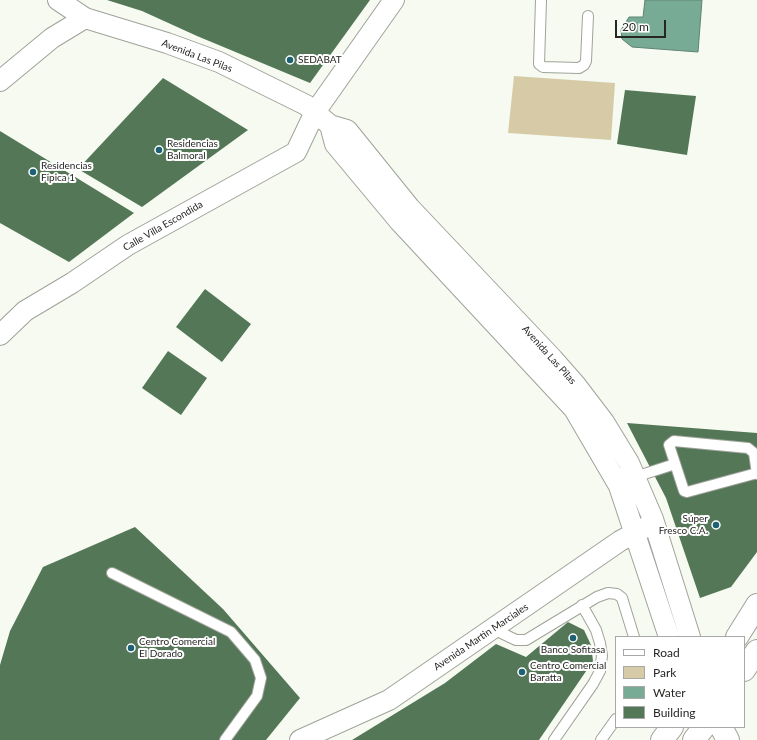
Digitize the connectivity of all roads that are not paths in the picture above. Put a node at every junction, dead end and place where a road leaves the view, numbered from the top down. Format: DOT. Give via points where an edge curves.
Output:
graph roads {
  1 [pos="58,0"];
  2 [pos="394,0"];
  3 [pos="541,0"];
  4 [pos="588,16"];
  5 [pos="85,18"];
  6 [pos="0,81"];
  7 [pos="315,112"];
  8 [pos="330,125"];
  9 [pos="0,335"];
  10 [pos="675,464"];
  11 [pos="757,473"];
  12 [pos="635,477"];
  13 [pos="654,522"];
  14 [pos="635,532"];
  15 [pos="112,573"];
  16 [pos="582,605"];
  17 [pos="757,605"];
  18 [pos="493,629"];
  19 [pos="634,636"];
  20 [pos="669,636"];
  21 [pos="690,636"];
  22 [pos="737,636"];
  23 [pos="757,651"];
  24 [pos="745,669"];
  25 [pos="615,720"];
  26 [pos="671,728"];
  27 [pos="705,732"];
  28 [pos="225,740"];
  29 [pos="300,740"];
  30 [pos="554,740"];
  31 [pos="601,740"];
  32 [pos="662,740"];
  33 [pos="728,740"];
  1 -- 5 [label="street, Avenida Las Pilas"];
  2 -- 7 [label="street, Calle Villa Escondida"];
  3 -- 4 [label="lane" via="539,64 543,67 579,68 584,65"];
  5 -- 6 [label="street" via="52,38"];
  5 -- 7 [label="street, Avenida Las Pilas" via="219,62 306,105"];
  7 -- 8 [label="street, Avenida Las Pilas"];
  7 -- 9 [label="street, Calle Villa Escondida" via="296,152 128,245 25,311"];
  8 -- 12 [label="street, Avenida Las Pilas" via="347,130 410,208 575,384 604,422 629,462"];
  8 -- 14 [label="street, Avenida Las Pilas" via="335,144 400,222 574,409 619,486"];
  10 -- 11 [label="lane" via="684,491 687,492"];
  10 -- 11 [label="lane" via="669,445 674,441 748,448 754,453"];
  10 -- 12 [label="lane"];
  12 -- 13 [label="street, Avenida Las Pilas"];
  13 -- 14 [label="street, Avenida Martin Marciales"];
  13 -- 21 [label="street, Avenida Las Pilas"];
  14 -- 18 [label="street, Avenida Martin Marciales"];
  14 -- 20 [label="street, Avenida Las Pilas"];
  15 -- 28 [label="lane" via="231,632 255,660 261,678 257,696"];
  16 -- 18 [label="lane" via="526,640 516,640"];
  16 -- 19 [label="lane" via="608,593 617,594 626,605"];
  16 -- 30 [label="lane" via="600,643 600,671"];
  17 -- 22 [label="street"];
  18 -- 29 [label="street, Avenida Martin Marciales" via="389,700"];
  23 -- 24 [label="street"];
  25 -- 31 [label="lane"];
  26 -- 32 [label="street"];
  27 -- 33 [label="street"];
}
